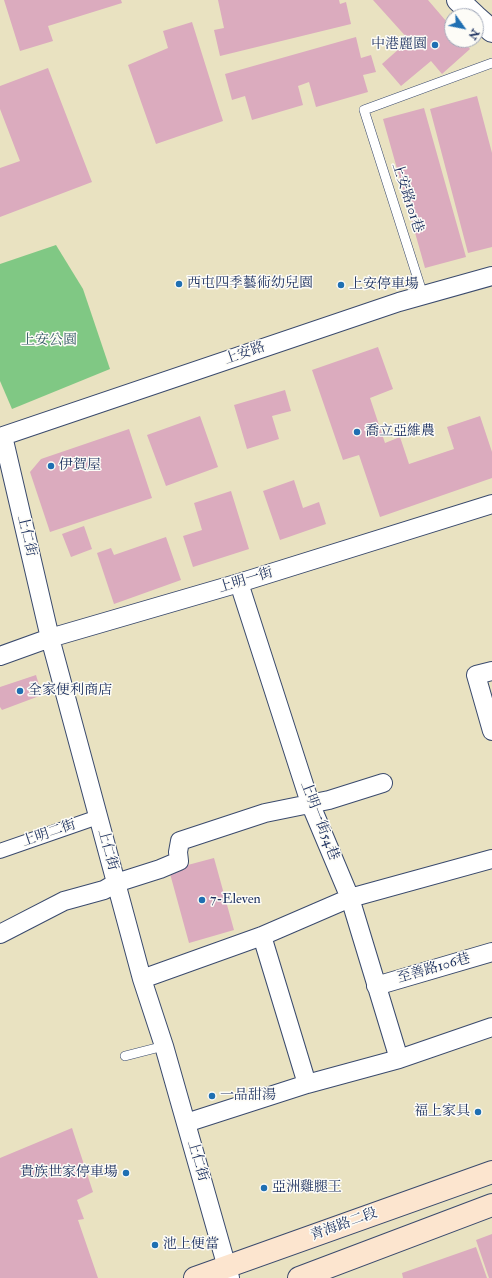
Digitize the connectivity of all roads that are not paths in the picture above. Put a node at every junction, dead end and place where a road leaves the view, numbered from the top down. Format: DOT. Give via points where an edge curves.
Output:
graph roads {
  1 [pos="458,0"];
  2 [pos="467,8"];
  3 [pos="484,24"];
  4 [pos="492,31"];
  5 [pos="492,63"];
  6 [pos="492,276"];
  7 [pos="424,295"];
  8 [pos="1,434"];
  9 [pos="492,504"];
  10 [pos="239,583"];
  11 [pos="50,638"];
  12 [pos="0,656"];
  13 [pos="492,671"];
  14 [pos="492,731"];
  15 [pos="383,783"];
  16 [pos="310,803"];
  17 [pos="98,817"];
  18 [pos="0,851"];
  19 [pos="492,858"];
  20 [pos="116,883"];
  21 [pos="350,898"];
  22 [pos="0,934"];
  23 [pos="262,936"];
  24 [pos="492,952"];
  25 [pos="142,979"];
  26 [pos="376,986"];
  27 [pos="492,1027"];
  28 [pos="164,1046"];
  29 [pos="125,1056"];
  30 [pos="399,1059"];
  31 [pos="307,1084"];
  32 [pos="186,1123"];
  33 [pos="492,1172"];
  34 [pos="492,1205"];
  35 [pos="229,1272"];
  36 [pos="195,1278"];
  37 [pos="299,1278"];
  1 -- 2 [label="street"];
  3 -- 4 [label="street"];
  5 -- 7 [label="lane, 上安路101巷" via="364,110"];
  6 -- 7 [label="street, 上安路"];
  7 -- 8 [label="street, 上安路"];
  8 -- 11 [label="street, 上仁街"];
  9 -- 10 [label="street, 上明一街"];
  10 -- 11 [label="street, 上明一街"];
  10 -- 16 [label="street, 上明一街54巷"];
  11 -- 12 [label="street, 上明一街"];
  11 -- 17 [label="street, 上仁街"];
  13 -- 14 [label="street" via="476,675"];
  15 -- 16 [label="street" via="329,800"];
  16 -- 20 [label="street" via="265,813 180,841 179,861"];
  16 -- 21 [label="street, 上明一街54巷"];
  17 -- 18 [label="street, 上明二街"];
  17 -- 20 [label="street, 上仁街"];
  19 -- 21 [label="street"];
  20 -- 22 [label="street" via="104,890 64,901"];
  20 -- 25 [label="street, 上仁街"];
  21 -- 23 [label="street"];
  21 -- 26 [label="street, 上明一街54巷"];
  23 -- 25 [label="street"];
  23 -- 31 [label="street"];
  24 -- 26 [label="street, 至善路106巷"];
  25 -- 28 [label="street, 上仁街"];
  26 -- 30 [label="street, 上明一街54巷"];
  27 -- 30 [label="street"];
  28 -- 29 [label="lane"];
  28 -- 32 [label="street, 上仁街"];
  30 -- 31 [label="street"];
  31 -- 32 [label="street"];
  32 -- 35 [label="street, 上仁街"];
  33 -- 35 [label="main road, 青海路二段"];
  34 -- 37 [label="main road"];
  35 -- 36 [label="main road, 青海路二段"];
}
